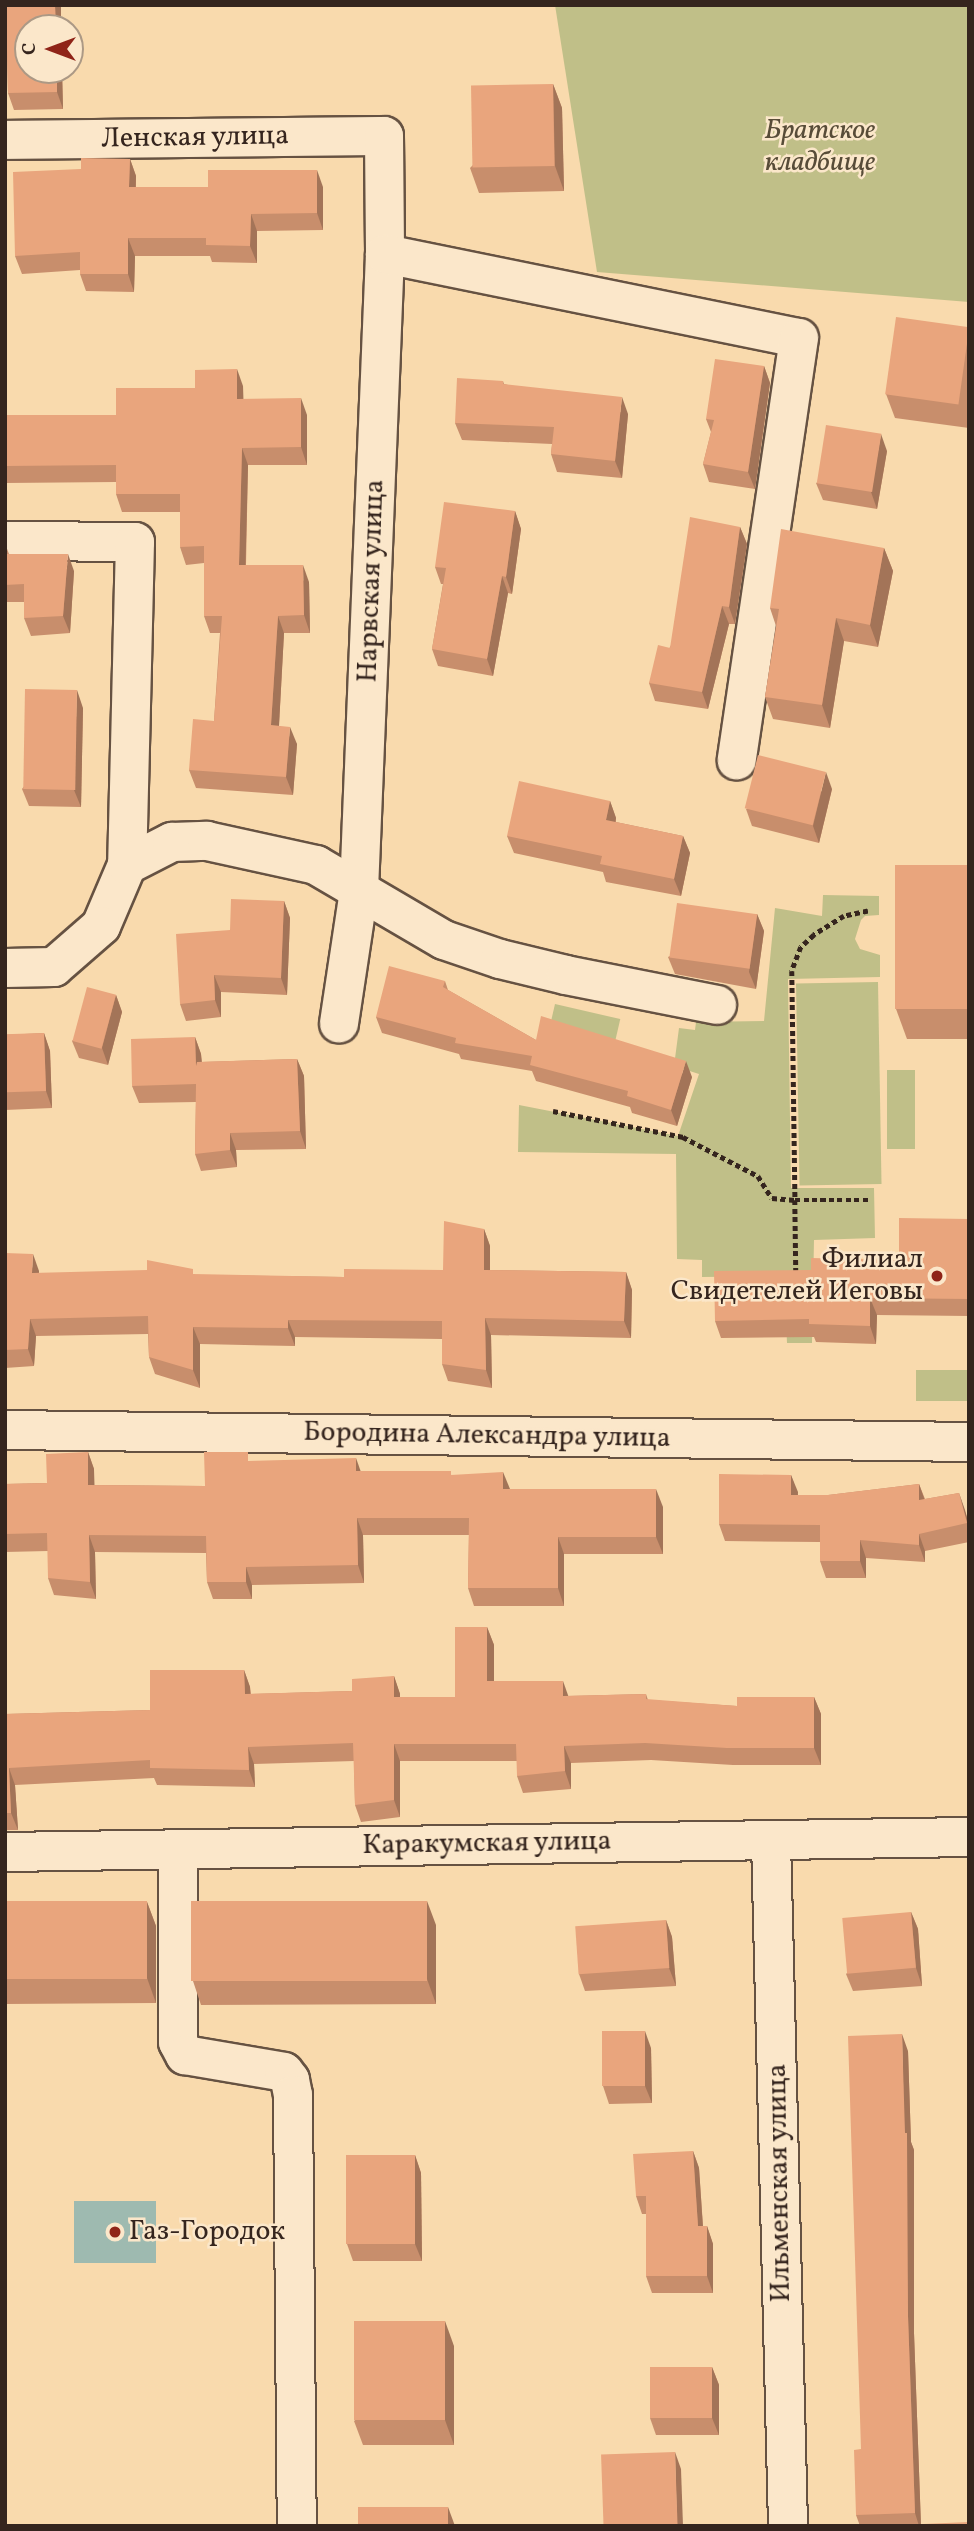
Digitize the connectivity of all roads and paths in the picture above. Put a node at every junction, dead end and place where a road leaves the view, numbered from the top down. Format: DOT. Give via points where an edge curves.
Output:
graph roads {
  1 [pos="384,136"];
  2 [pos="5,140"];
  3 [pos="384,254"];
  4 [pos="5,541"];
  5 [pos="737,760"];
  6 [pos="127,865"];
  7 [pos="359,891"];
  8 [pos="868,911"];
  9 [pos="5,968"];
  10 [pos="717,1005"];
  11 [pos="339,1024"];
  12 [pos="554,1111"];
  13 [pos="795,1200"];
  14 [pos="871,1200"];
  15 [pos="796,1280"];
  16 [pos="5,1430"];
  17 [pos="969,1442"];
  18 [pos="969,1837"];
  19 [pos="771,1840"];
  20 [pos="178,1849"];
  21 [pos="5,1852"];
  22 [pos="297,2526"];
  23 [pos="788,2526"];
  1 -- 2 [label="street, Ленская улица"];
  1 -- 3 [label="street, Нарвская улица"];
  3 -- 5 [label="street" via="799,338"];
  3 -- 7 [label="street, Нарвская улица"];
  4 -- 6 [label="street" via="135,542"];
  6 -- 7 [label="street" via="172,842 207,841 316,865"];
  6 -- 9 [label="street" via="101,926 54,967"];
  7 -- 10 [label="street" via="444,940 499,959"];
  7 -- 11 [label="street, Нарвская улица"];
  8 -- 13 [label="path" via="844,916 814,934 801,947 792,971"];
  12 -- 13 [label="path" via="683,1137 758,1176 772,1198"];
  13 -- 14 [label="path"];
  13 -- 15 [label="path"];
  16 -- 17 [label="street, Бородина Александра улица"];
  18 -- 19 [label="street, Каракумская улица"];
  19 -- 20 [label="street, Каракумская улица"];
  19 -- 23 [label="street, Ильменская улица"];
  20 -- 21 [label="street, Каракумская улица"];
  20 -- 22 [label="street" via="181,2049 185,2056 284,2071 293,2095"];
}
